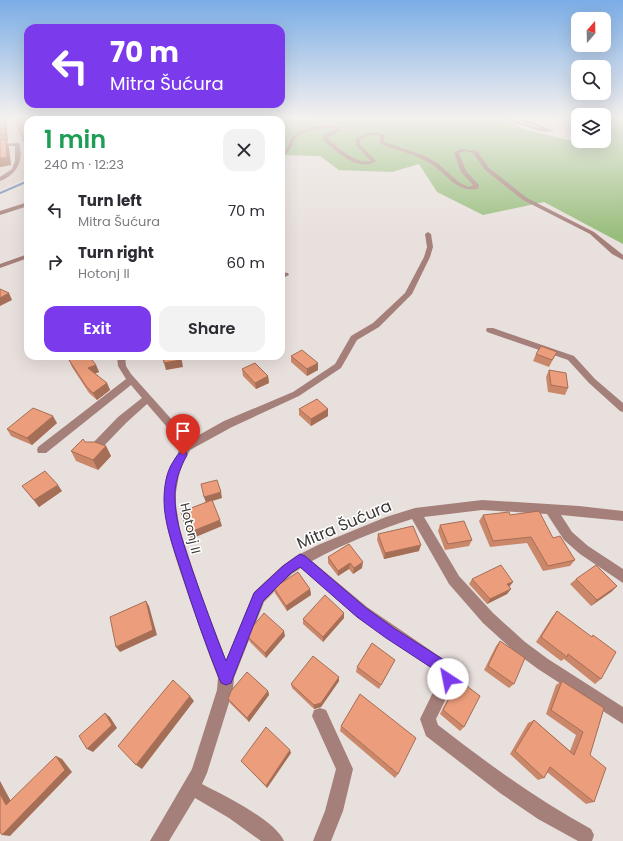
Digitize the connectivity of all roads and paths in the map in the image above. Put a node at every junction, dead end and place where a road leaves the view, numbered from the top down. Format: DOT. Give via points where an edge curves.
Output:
graph roads {
  1 [pos="18,158"];
  2 [pos="351,158"];
  3 [pos="370,158"];
  4 [pos="422,158"];
  5 [pos="458,158"];
  6 [pos="479,158"];
  7 [pos="0,179"];
  8 [pos="24,205"];
  9 [pos="0,213"];
  10 [pos="428,234"];
  11 [pos="24,257"];
  12 [pos="623,258"];
  13 [pos="0,266"];
  14 [pos="490,330"];
  15 [pos="121,360"];
  16 [pos="131,380"];
  17 [pos="148,398"];
  18 [pos="623,409"];
  19 [pos="186,447"];
  20 [pos="95,448"];
  21 [pos="42,450"];
  22 [pos="550,509"];
  23 [pos="415,514"];
  24 [pos="623,516"];
  25 [pos="300,560"];
  26 [pos="623,577"];
  27 [pos="226,678"];
  28 [pos="320,716"];
  29 [pos="623,716"];
  30 [pos="191,787"];
  31 [pos="585,835"];
  32 [pos="159,841"];
  33 [pos="275,841"];
  34 [pos="322,841"];
  1 -- 7 [label="street" via="13,172"];
  2 -- 3 [label="street" via="366,164 374,162"];
  4 -- 5 [label="street" via="439,167 459,186 476,188 464,172"];
  6 -- 12 [label="street" via="486,169 525,199 592,233"];
  8 -- 9 [label="street"];
  10 -- 19 [label="street" via="430,247 427,257 408,294 376,325 354,338 338,366 296,394 228,424"];
  11 -- 13 [label="street"];
  14 -- 18 [label="street" via="570,358"];
  15 -- 16 [label="street" via="122,366"];
  16 -- 17 [label="street"];
  16 -- 21 [label="street"];
  17 -- 19 [label="street" via="182,436"];
  17 -- 20 [label="street"];
  19 -- 27 [label="street, Hotonj II" via="175,466 172,481 172,517 204,621"];
  22 -- 23 [label="street, Mitra Šućura" via="482,505"];
  22 -- 24 [label="street, Mitra Šućura"];
  22 -- 26 [label="street" via="568,536"];
  23 -- 25 [label="street, Mitra Šućura" via="390,520"];
  23 -- 29 [label="street" via="454,580 488,618 520,647"];
  25 -- 27 [label="street, Mitra Šućura" via="259,597"];
  25 -- 31 [label="street" via="390,633 447,670 448,679 428,719 432,730 519,796 553,819"];
  27 -- 30 [label="street, Mitra Šućura" via="225,690 199,773"];
  28 -- 34 [label="street" via="346,769"];
  30 -- 32 [label="street, Mitra Šućura"];
  30 -- 33 [label="street" via="238,812"];
}
